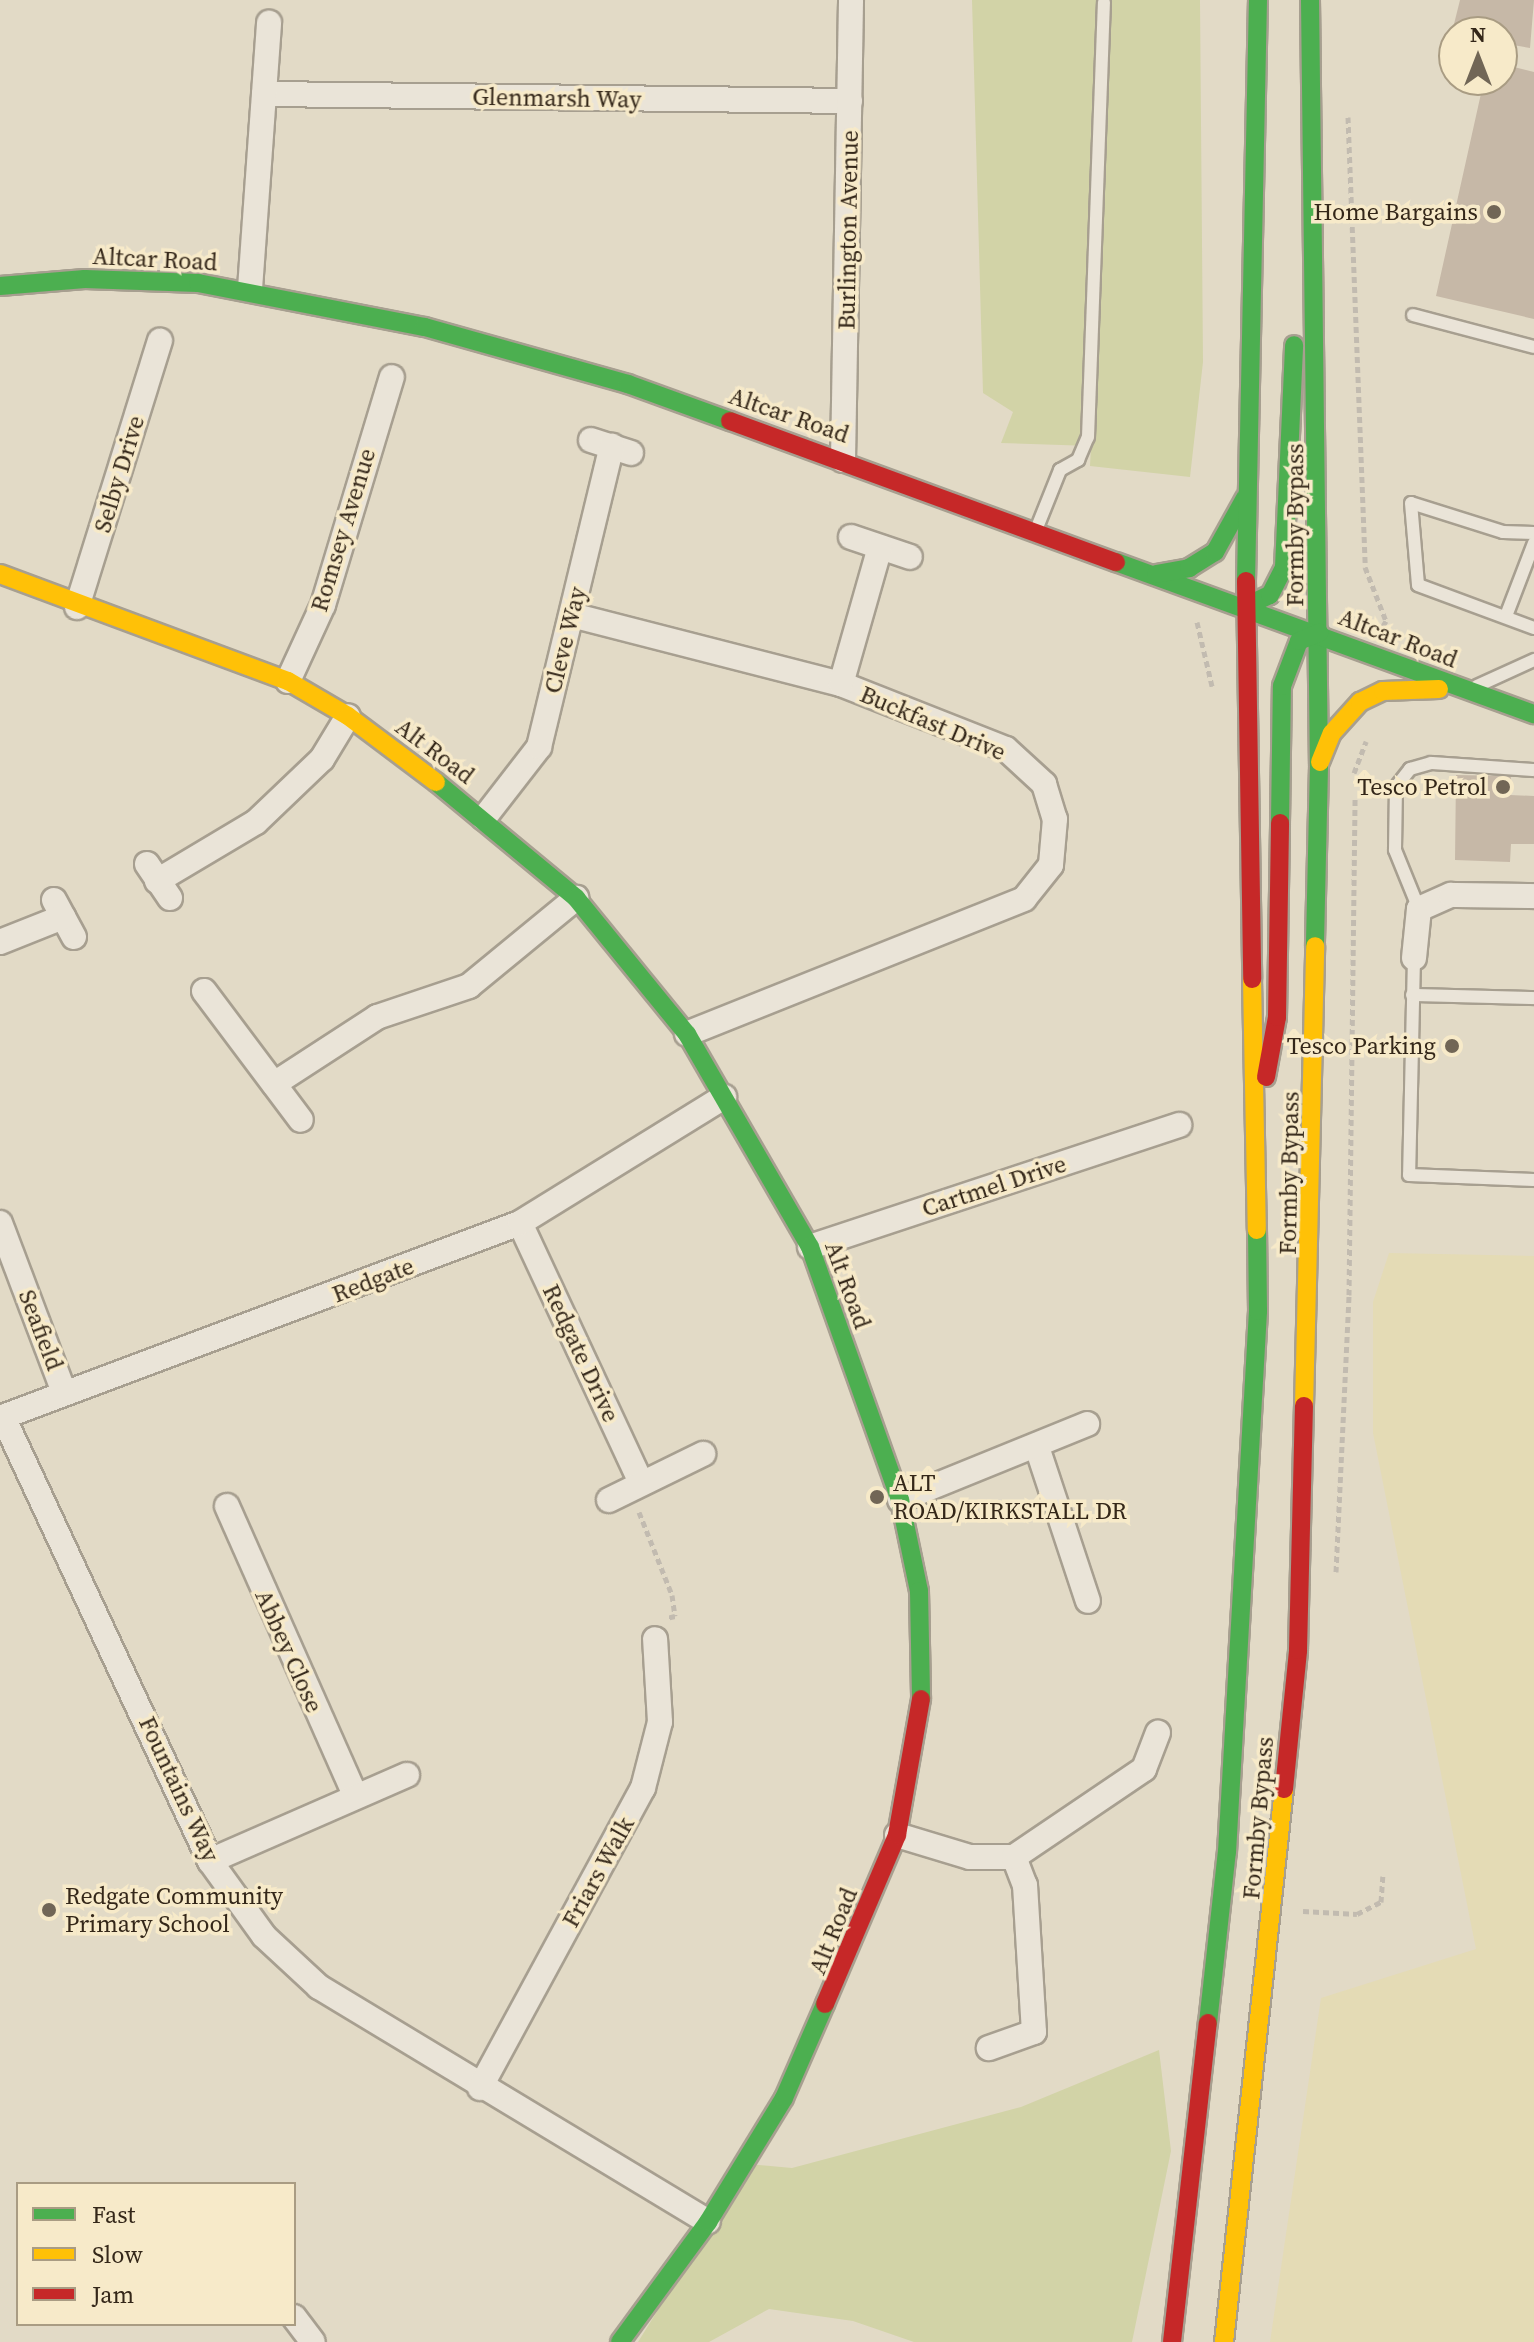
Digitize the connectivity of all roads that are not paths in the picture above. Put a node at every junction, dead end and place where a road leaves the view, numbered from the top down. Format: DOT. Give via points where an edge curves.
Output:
graph roads {
  1 [pos="851,0"];
  2 [pos="1258,0"];
  3 [pos="1310,0"];
  4 [pos="1104,2"];
  5 [pos="269,23"];
  6 [pos="264,94"];
  7 [pos="850,101"];
  8 [pos="1311,114"];
  9 [pos="0,267"];
  10 [pos="2,286"];
  11 [pos="250,289"];
  12 [pos="1413,315"];
  13 [pos="160,341"];
  14 [pos="1534,347"];
  15 [pos="392,377"];
  16 [pos="612,446"];
  17 [pos="843,460"];
  18 [pos="1248,482"];
  19 [pos="1036,530"];
  20 [pos="851,537"];
  21 [pos="1533,541"];
  22 [pos="880,547"];
  23 [pos="910,557"];
  24 [pos="0,574"];
  25 [pos="1156,574"];
  26 [pos="1246,606"];
  27 [pos="77,607"];
  28 [pos="572,615"];
  29 [pos="1506,616"];
  30 [pos="1534,628"];
  31 [pos="1319,633"];
  32 [pos="1534,660"];
  33 [pos="288,681"];
  34 [pos="841,684"];
  35 [pos="1465,689"];
  36 [pos="1534,714"];
  37 [pos="348,716"];
  38 [pos="1319,766"];
  39 [pos="1534,770"];
  40 [pos="484,818"];
  41 [pos="158,881"];
  42 [pos="1534,896"];
  43 [pos="576,898"];
  44 [pos="1419,909"];
  45 [pos="63,918"];
  46 [pos="0,942"];
  47 [pos="1414,958"];
  48 [pos="204,991"];
  49 [pos="1412,995"];
  50 [pos="1534,998"];
  51 [pos="687,1034"];
  52 [pos="274,1084"];
  53 [pos="724,1097"];
  54 [pos="301,1120"];
  55 [pos="1258,1121"];
  56 [pos="1179,1125"];
  57 [pos="1534,1180"];
  58 [pos="0,1223"];
  59 [pos="520,1223"];
  60 [pos="810,1247"];
  61 [pos="64,1392"];
  62 [pos="2,1417"];
  63 [pos="1087,1424"];
  64 [pos="1037,1447"];
  65 [pos="703,1454"];
  66 [pos="900,1500"];
  67 [pos="227,1506"];
  68 [pos="1088,1601"];
  69 [pos="655,1639"];
  70 [pos="1158,1733"];
  71 [pos="407,1775"];
  72 [pos="355,1795"];
  73 [pos="897,1835"];
  74 [pos="1014,1857"];
  75 [pos="210,1861"];
  76 [pos="989,2048"];
  77 [pos="480,2088"];
  78 [pos="708,2222"];
  79 [pos="296,2320"];
  80 [pos="313,2342"];
  81 [pos="620,2342"];
  82 [pos="1172,2342"];
  83 [pos="1224,2342"];
  1 -- 7 [label="street, Burlington Avenue"];
  2 -- 18 [label="main road, Formby Bypass"];
  3 -- 8 [label="main road, Formby Bypass"];
  4 -- 19 [label="lane" via="1088,437 1078,460 1060,470"];
  5 -- 6 [label="street"];
  6 -- 7 [label="street, Glenmarsh Way"];
  6 -- 11 [label="street"];
  7 -- 17 [label="street, Burlington Avenue"];
  8 -- 26 [label="main road" via="1294,221 1284,568 1270,595"];
  8 -- 31 [label="main road, Formby Bypass"];
  9 -- 10 [label="lane"];
  10 -- 11 [label="main road, Altcar Road" via="85,279"];
  11 -- 17 [label="main road, Altcar Road" via="425,327 628,384"];
  12 -- 14 [label="lane"];
  13 -- 27 [label="street, Selby Drive"];
  15 -- 33 [label="street, Romsey Avenue" via="323,605"];
  16 -- 28 [label="street, Cleve Way"];
  17 -- 19 [label="main road, Altcar Road"];
  18 -- 25 [label="main road" via="1236,523 1215,552 1189,568"];
  18 -- 26 [label="main road, Formby Bypass"];
  19 -- 25 [label="main road, Altcar Road"];
  20 -- 22 [label="street"];
  21 -- 29 [label="lane"];
  21 -- 29 [label="lane" via="1411,503 1418,585"];
  22 -- 23 [label="street"];
  22 -- 34 [label="street"];
  24 -- 27 [label="main road, Alt Road"];
  25 -- 26 [label="main road, Altcar Road"];
  26 -- 31 [label="main road, Altcar Road"];
  26 -- 55 [label="main road, Formby Bypass"];
  27 -- 33 [label="main road, Alt Road"];
  28 -- 34 [label="street, Buckfast Drive"];
  28 -- 40 [label="street, Cleve Way" via="539,747"];
  29 -- 30 [label="lane"];
  31 -- 35 [label="main road, Altcar Road"];
  31 -- 38 [label="main road, Formby Bypass"];
  31 -- 55 [label="main road" via="1299,641 1282,686 1277,1017"];
  32 -- 35 [label="lane"];
  33 -- 37 [label="main road, Alt Road"];
  34 -- 51 [label="street, Buckfast Drive" via="1006,749 1044,784 1055,819 1051,865 1024,899"];
  35 -- 36 [label="main road, Altcar Road"];
  35 -- 38 [label="main road" via="1392,690 1367,697 1339,724"];
  37 -- 40 [label="main road, Alt Road"];
  37 -- 41 [label="street" via="322,759 256,822"];
  38 -- 83 [label="main road, Formby Bypass" via="1298,1650"];
  39 -- 44 [label="lane" via="1431,763 1410,769 1396,787 1395,850"];
  40 -- 43 [label="main road, Alt Road"];
  42 -- 44 [label="street" via="1451,895"];
  43 -- 51 [label="main road, Alt Road"];
  43 -- 52 [label="street" via="469,986 377,1017"];
  44 -- 47 [label="street"];
  45 -- 46 [label="street"];
  47 -- 49 [label="lane"];
  48 -- 52 [label="street"];
  49 -- 50 [label="lane"];
  49 -- 57 [label="lane" via="1409,1175"];
  51 -- 53 [label="main road, Alt Road"];
  52 -- 54 [label="street"];
  53 -- 59 [label="street, Redgate"];
  53 -- 60 [label="main road, Alt Road"];
  55 -- 82 [label="main road, Formby Bypass" via="1258,1311 1242,1672 1217,1963"];
  56 -- 60 [label="street, Cartmel Drive"];
  58 -- 61 [label="street, Seafield"];
  59 -- 61 [label="street, Redgate"];
  59 -- 65 [label="street, Redgate Drive" via="627,1490"];
  60 -- 66 [label="main road, Alt Road"];
  61 -- 62 [label="street, Redgate"];
  62 -- 75 [label="street, Fountains Way"];
  63 -- 64 [label="street"];
  64 -- 66 [label="street"];
  64 -- 68 [label="street"];
  66 -- 73 [label="main road, Alt Road" via="919,1591 922,1693"];
  67 -- 72 [label="street, Abbey Close"];
  69 -- 77 [label="street, Friars Walk" via="660,1722 643,1788"];
  70 -- 74 [label="street" via="1144,1769"];
  71 -- 72 [label="street"];
  72 -- 75 [label="street"];
  73 -- 74 [label="street" via="970,1857"];
  73 -- 78 [label="main road, Alt Road" via="784,2098"];
  74 -- 76 [label="street" via="1025,1885 1034,2032"];
  75 -- 77 [label="street, Fountains Way" via="264,1936 319,1987"];
  77 -- 78 [label="street, Fountains Way"];
  78 -- 81 [label="main road, Alt Road"];
  79 -- 80 [label="street"];
}
